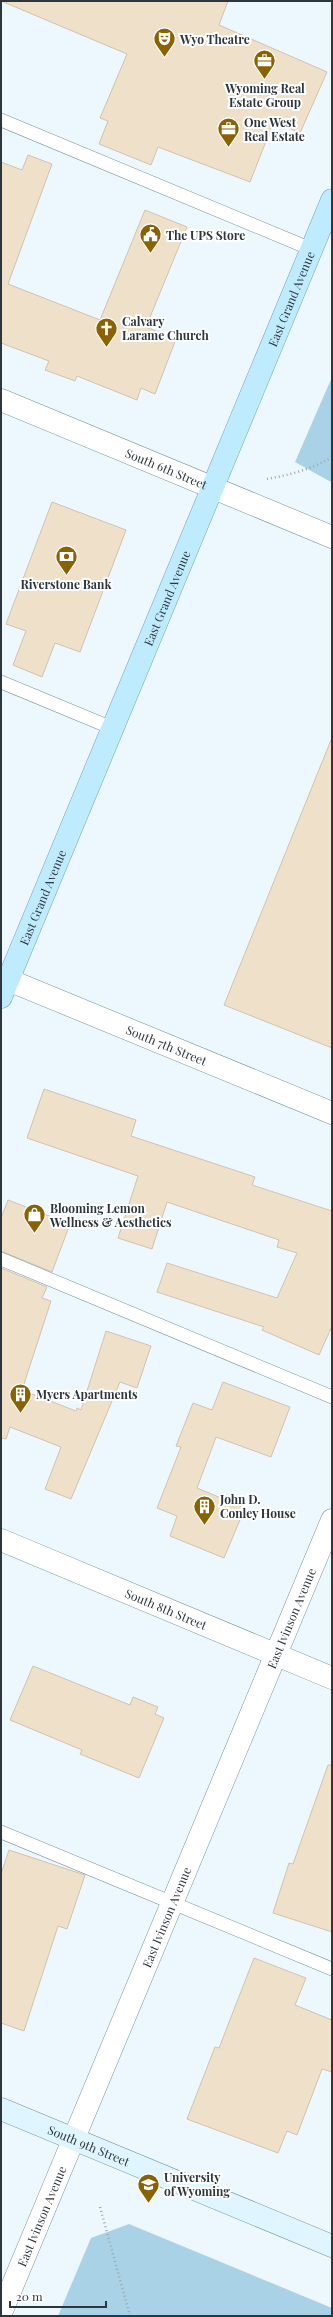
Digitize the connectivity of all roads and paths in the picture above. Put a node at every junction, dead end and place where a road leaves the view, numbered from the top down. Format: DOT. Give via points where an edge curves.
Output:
graph roads {
  1 [pos="1,120"];
  2 [pos="332,200"];
  3 [pos="311,249"];
  4 [pos="1,400"];
  5 [pos="332,457"];
  6 [pos="265,479"];
  7 [pos="212,487"];
  8 [pos="332,537"];
  9 [pos="1,682"];
  10 [pos="112,728"];
  11 [pos="3,984"];
  12 [pos="332,1113"];
  13 [pos="1,1258"];
  14 [pos="332,1397"];
  15 [pos="332,1520"];
  16 [pos="1,1540"];
  17 [pos="276,1654"];
  18 [pos="332,1678"];
  19 [pos="1,1832"];
  20 [pos="172,1903"];
  21 [pos="332,1969"];
  22 [pos="1,2109"];
  23 [pos="74,2139"];
  24 [pos="100,2207"];
  25 [pos="332,2246"];
  26 [pos="1,2313"];
  27 [pos="130,2316"];
  1 -- 3 [label="lane"];
  2 -- 3 [label="main road, East Grand Avenue"];
  3 -- 7 [label="main road, East Grand Avenue"];
  4 -- 7 [label="street, South 6th Street"];
  5 -- 6 [label="path" via="321,464"];
  7 -- 8 [label="street, South 6th Street"];
  7 -- 10 [label="main road, East Grand Avenue"];
  9 -- 10 [label="lane"];
  10 -- 11 [label="main road, East Grand Avenue"];
  11 -- 12 [label="street, South 7th Street"];
  13 -- 14 [label="lane"];
  15 -- 17 [label="street, East Ivinson Avenue"];
  16 -- 17 [label="street, South 8th Street"];
  17 -- 18 [label="street, South 8th Street"];
  17 -- 20 [label="street, East Ivinson Avenue"];
  19 -- 20 [label="lane"];
  20 -- 21 [label="lane"];
  20 -- 23 [label="street, East Ivinson Avenue"];
  22 -- 23 [label="main road, South 9th Street"];
  23 -- 25 [label="main road, South 9th Street"];
  23 -- 26 [label="street, East Ivinson Avenue"];
  24 -- 27 [label="path"];
}
